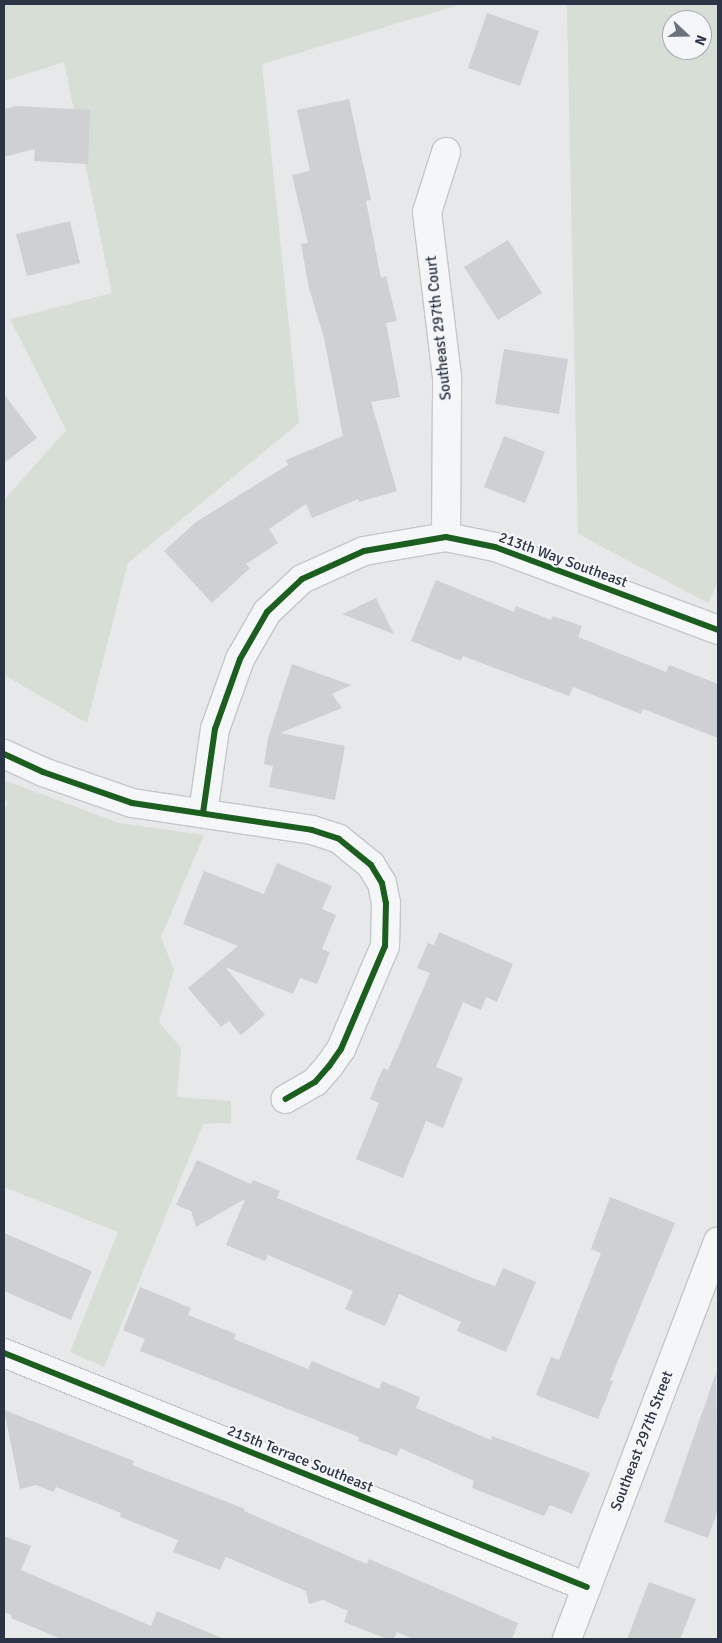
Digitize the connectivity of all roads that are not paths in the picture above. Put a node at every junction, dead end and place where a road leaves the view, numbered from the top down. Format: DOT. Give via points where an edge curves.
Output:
graph roads {
  1 [pos="446,152"];
  2 [pos="446,537"];
  3 [pos="718,630"];
  4 [pos="4,754"];
  5 [pos="203,813"];
  6 [pos="286,1099"];
  7 [pos="718,1242"];
  8 [pos="4,1353"];
  9 [pos="587,1587"];
  10 [pos="567,1639"];
  1 -- 2 [label="street, Southeast 297th Court" via="427,212 447,377"];
  2 -- 3 [label="street, 213th Way Southeast" via="496,547"];
  2 -- 5 [label="street, 213th Way Southeast" via="364,550 302,579 267,612 240,659 215,729"];
  4 -- 5 [label="street" via="132,803"];
  5 -- 6 [label="street" via="312,830 339,840 371,864 382,883 386,903 385,946 341,1049 315,1082"];
  7 -- 9 [label="street, Southeast 297th Street"];
  8 -- 9 [label="street, 215th Terrace Southeast"];
  9 -- 10 [label="street, Southeast 297th Street"];
}
